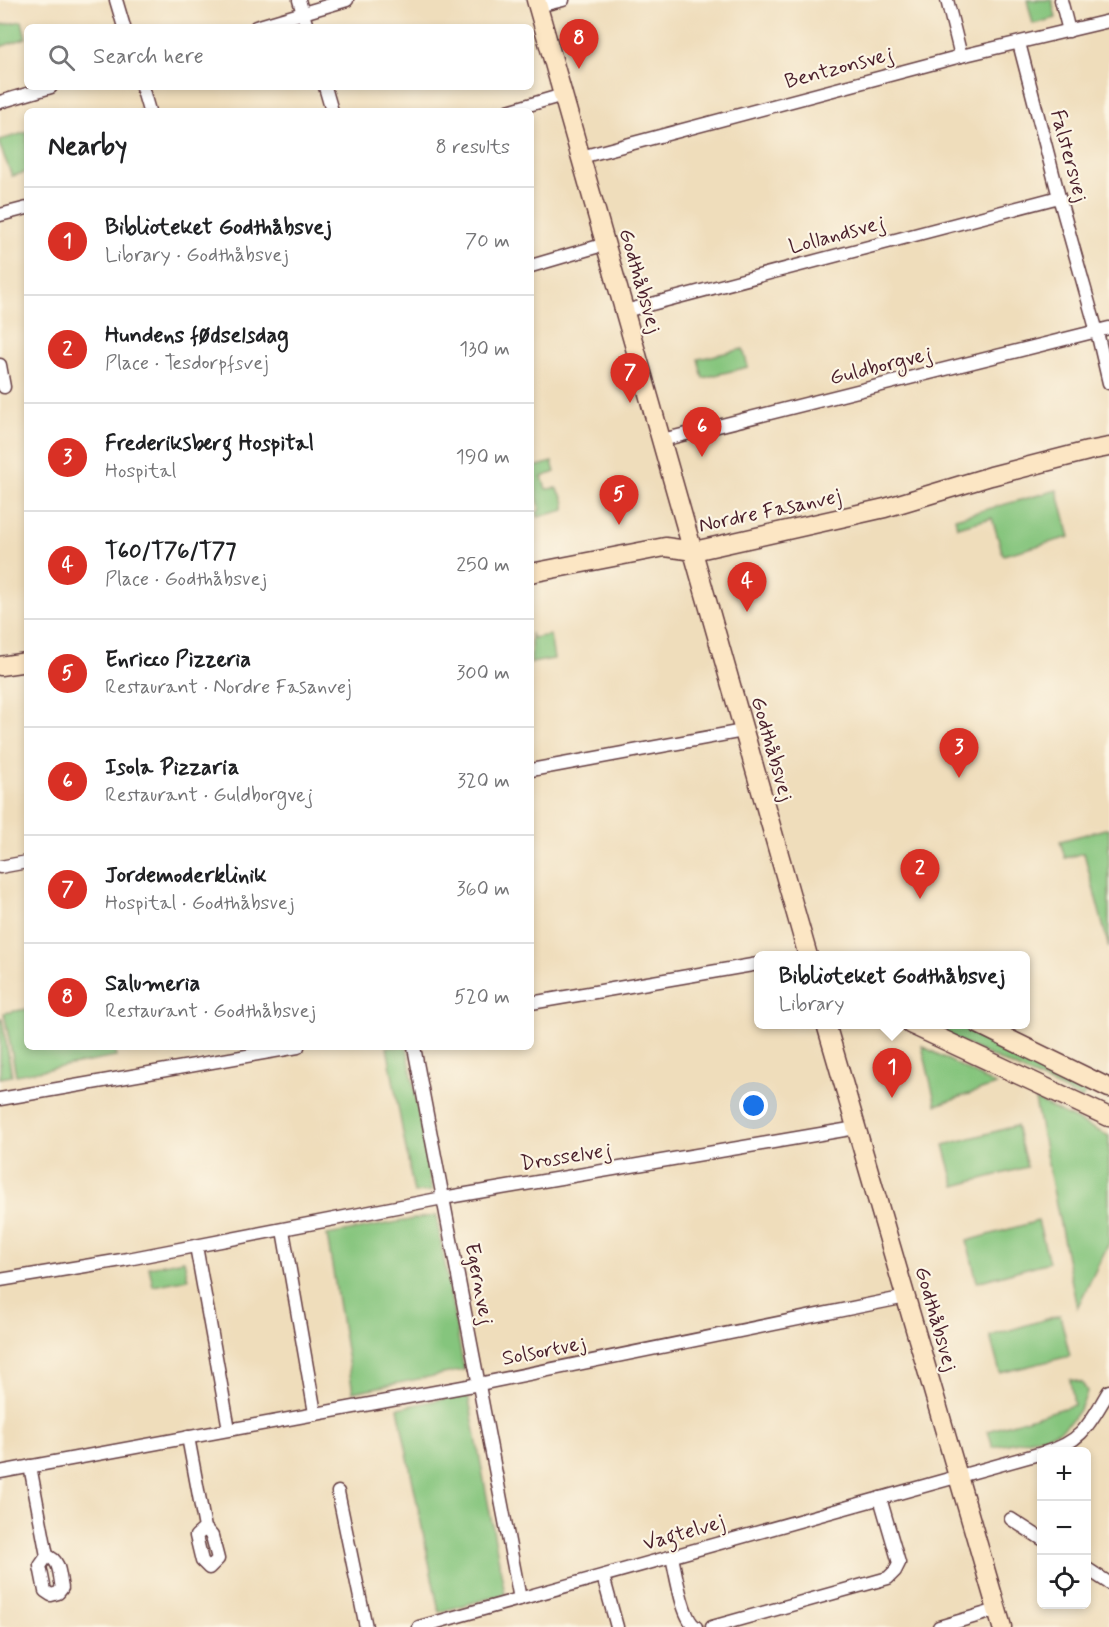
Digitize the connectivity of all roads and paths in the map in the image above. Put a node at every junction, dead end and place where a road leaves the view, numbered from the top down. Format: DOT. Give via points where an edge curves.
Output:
graph roads {
  1 [pos="116,0"];
  2 [pos="299,0"];
  3 [pos="347,0"];
  4 [pos="563,0"];
  5 [pos="946,0"];
  6 [pos="1061,0"];
  7 [pos="537,3"];
  8 [pos="303,13"];
  9 [pos="1109,21"];
  10 [pos="123,24"];
  11 [pos="266,24"];
  12 [pos="306,24"];
  13 [pos="1069,32"];
  14 [pos="1020,43"];
  15 [pos="961,56"];
  16 [pos="41,90"];
  17 [pos="143,90"];
  18 [pos="326,90"];
  19 [pos="563,95"];
  20 [pos="0,102"];
  21 [pos="148,108"];
  22 [pos="331,108"];
  23 [pos="518,108"];
  24 [pos="581,157"];
  25 [pos="1059,197"];
  26 [pos="24,209"];
  27 [pos="0,215"];
  28 [pos="606,244"];
  29 [pos="534,265"];
  30 [pos="625,311"];
  31 [pos="1103,330"];
  32 [pos="0,365"];
  33 [pos="1109,383"];
  34 [pos="4,387"];
  35 [pos="662,440"];
  36 [pos="1109,449"];
  37 [pos="694,551"];
  38 [pos="534,572"];
  39 [pos="24,662"];
  40 [pos="0,666"];
  41 [pos="743,731"];
  42 [pos="534,769"];
  43 [pos="24,863"];
  44 [pos="0,867"];
  45 [pos="807,951"];
  46 [pos="754,965"];
  47 [pos="534,1002"];
  48 [pos="827,1029"];
  49 [pos="921,1029"];
  50 [pos="988,1029"];
  51 [pos="281,1050"];
  52 [pos="415,1050"];
  53 [pos="1109,1088"];
  54 [pos="0,1099"];
  55 [pos="1109,1117"];
  56 [pos="856,1128"];
  57 [pos="443,1198"];
  58 [pos="283,1230"];
  59 [pos="196,1246"];
  60 [pos="0,1280"];
  61 [pos="906,1297"];
  62 [pos="479,1384"];
  63 [pos="1109,1391"];
  64 [pos="315,1413"];
  65 [pos="228,1429"];
  66 [pos="188,1437"];
  67 [pos="1058,1447"];
  68 [pos="1037,1454"];
  69 [pos="30,1466"];
  70 [pos="0,1472"];
  71 [pos="959,1476"];
  72 [pos="338,1492"];
  73 [pos="880,1498"];
  74 [pos="1011,1519"];
  75 [pos="205,1528"];
  76 [pos="1037,1536"];
  77 [pos="47,1556"];
  78 [pos="672,1557"];
  79 [pos="1091,1571"];
  80 [pos="603,1576"];
  81 [pos="1109,1583"];
  82 [pos="520,1599"];
  83 [pos="1000,1619"];
  84 [pos="366,1627"];
  85 [pos="418,1627"];
  86 [pos="617,1627"];
  87 [pos="696,1627"];
  88 [pos="712,1627"];
  89 [pos="939,1627"];
  1 -- 10 [label="street"];
  2 -- 8 [label="street"];
  3 -- 8 [label="street"];
  4 -- 7 [label="street"];
  5 -- 15 [label="street"];
  6 -- 13 [label="street"];
  7 -- 19 [label="street, Godthåbsvej"];
  8 -- 11 [label="street"];
  8 -- 12 [label="street"];
  9 -- 13 [label="street, Bentzonsvej"];
  13 -- 14 [label="street, Bentzonsvej"];
  14 -- 15 [label="street, Bentzonsvej"];
  14 -- 25 [label="street, Falstersvej"];
  15 -- 24 [label="street, Bentzonsvej"];
  16 -- 20 [label="street"];
  17 -- 21 [label="street"];
  18 -- 22 [label="street"];
  19 -- 23 [label="street"];
  19 -- 24 [label="street, Godthåbsvej"];
  24 -- 28 [label="street, Godthåbsvej"];
  25 -- 30 [label="street, Lollandsvej"];
  25 -- 31 [label="street, Falstersvej"];
  26 -- 27 [label="street"];
  28 -- 29 [label="street"];
  28 -- 30 [label="street, Godthåbsvej"];
  30 -- 35 [label="street, Godthåbsvej"];
  31 -- 33 [label="street, Falstersvej"];
  31 -- 35 [label="street, Guldborgvej"];
  32 -- 34 [label="street"];
  35 -- 37 [label="street, Godthåbsvej"];
  36 -- 37 [label="street, Nordre Fasanvej" via="1090,458 942,498 912,501"];
  37 -- 38 [label="street, Nordre Fasanvej" via="664,548"];
  37 -- 41 [label="street, Godthåbsvej"];
  39 -- 40 [label="street"];
  41 -- 42 [label="street"];
  41 -- 45 [label="street, Godthåbsvej"];
  43 -- 44 [label="street"];
  46 -- 47 [label="street"];
  48 -- 56 [label="street, Godthåbsvej"];
  49 -- 55 [label="street"];
  50 -- 53 [label="street"];
  51 -- 54 [label="street"];
  52 -- 57 [label="street, Egernvej"];
  56 -- 57 [label="street, Drosselvej"];
  56 -- 61 [label="street, Godthåbsvej"];
  57 -- 58 [label="street, Drosselvej"];
  57 -- 62 [label="street, Egernvej"];
  58 -- 59 [label="street, Drosselvej"];
  58 -- 64 [label="street"];
  59 -- 60 [label="street, Drosselvej"];
  59 -- 65 [label="street"];
  61 -- 62 [label="street, Solsortvej"];
  61 -- 71 [label="street, Godthåbsvej"];
  62 -- 64 [label="street, Solsortvej"];
  62 -- 82 [label="street, Egernvej"];
  63 -- 67 [label="street, Vagtelvej" via="1086,1428 1072,1442"];
  64 -- 65 [label="street, Solsortvej"];
  65 -- 66 [label="street, Solsortvej"];
  66 -- 69 [label="street, Solsortvej"];
  66 -- 75 [label="street"];
  68 -- 71 [label="street, Vagtelvej"];
  69 -- 70 [label="street, Solsortvej"];
  69 -- 77 [label="street"];
  71 -- 73 [label="street, Vagtelvej"];
  71 -- 83 [label="street, Godthåbsvej"];
  72 -- 84 [label="street"];
  73 -- 78 [label="street, Vagtelvej"];
  73 -- 88 [label="street" via="899,1563 888,1578"];
  74 -- 76 [label="street"];
  78 -- 80 [label="street, Vagtelvej"];
  78 -- 87 [label="street" via="685,1611"];
  79 -- 81 [label="street"];
  80 -- 82 [label="street, Vagtelvej"];
  80 -- 86 [label="street"];
  82 -- 85 [label="street, Vagtelvej"];
  83 -- 89 [label="street"];
}
